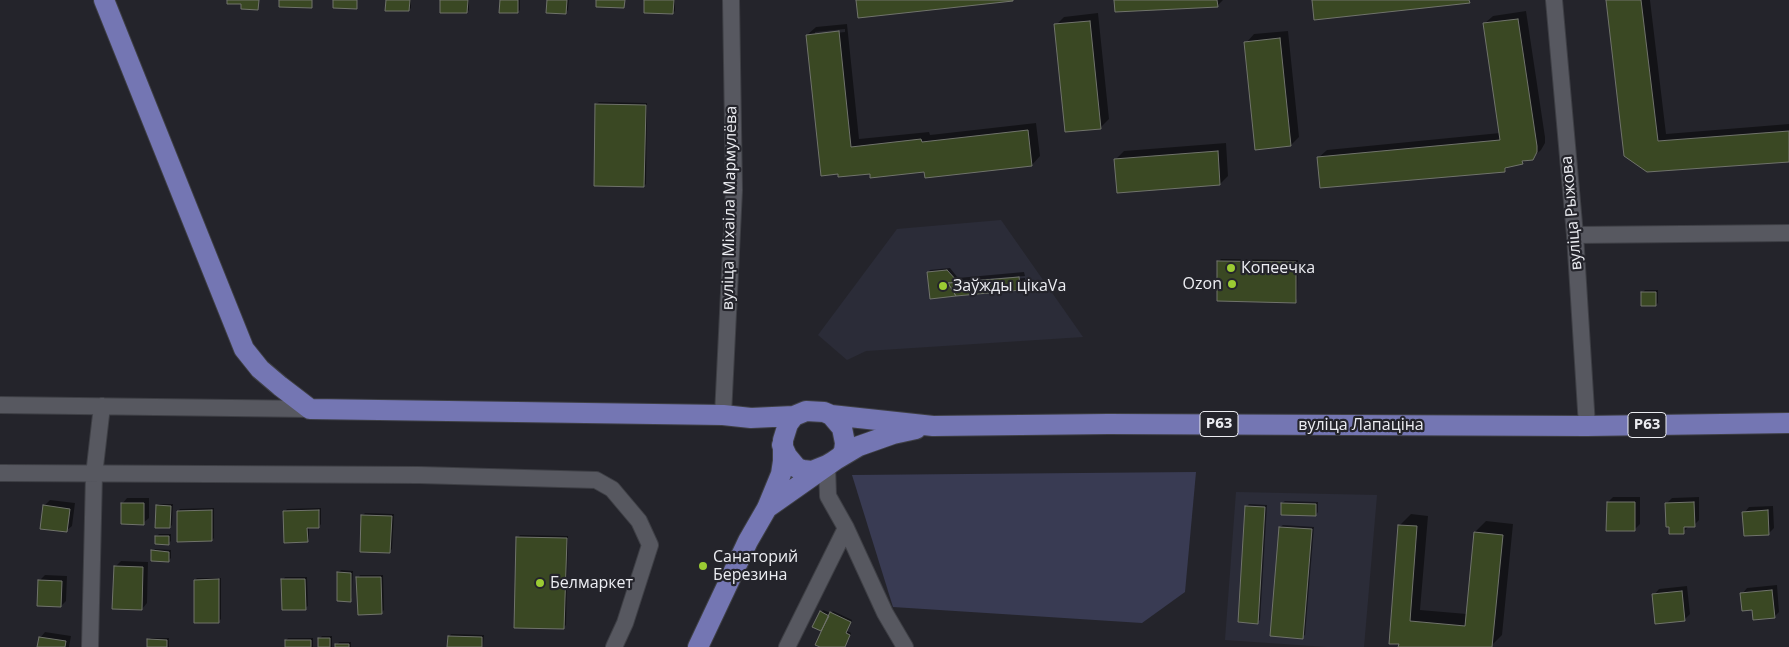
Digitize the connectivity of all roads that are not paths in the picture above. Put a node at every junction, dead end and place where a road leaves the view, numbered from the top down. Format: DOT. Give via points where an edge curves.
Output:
graph roads {
  1 [pos="104,0"];
  2 [pos="731,0"];
  3 [pos="1554,0"];
  4 [pos="1789,233"];
  5 [pos="1575,236"];
  6 [pos="0,404"];
  7 [pos="102,406"];
  8 [pos="310,409"];
  9 [pos="723,415"];
  10 [pos="794,416"];
  11 [pos="832,416"];
  12 [pos="751,418"];
  13 [pos="1789,423"];
  14 [pos="933,426"];
  15 [pos="1587,426"];
  16 [pos="784,448"];
  17 [pos="827,465"];
  18 [pos="0,473"];
  19 [pos="94,475"];
  20 [pos="767,508"];
  21 [pos="846,528"];
  22 [pos="90,647"];
  23 [pos="614,647"];
  24 [pos="698,647"];
  25 [pos="787,647"];
  26 [pos="906,647"];
  1 -- 8 [label="main road" via="244,349 260,369"];
  2 -- 9 [label="street, вуліца Міхаіла Мармулёва" via="734,190"];
  3 -- 5 [label="street, вуліца Рыжова"];
  4 -- 5 [label="street"];
  5 -- 15 [label="street, вуліца Рыжова"];
  6 -- 7 [label="street"];
  7 -- 8 [label="street"];
  7 -- 19 [label="street"];
  8 -- 9 [label="main road"];
  9 -- 12 [label="main road"];
  10 -- 11 [label="main road, вуліца Лапаціна / Р63" via="814,410"];
  10 -- 12 [label="main road"];
  10 -- 16 [label="main road, вуліца Лапаціна / Р63" via="785,432"];
  11 -- 14 [label="main road, вуліца Лапаціна / Р63"];
  11 -- 17 [label="main road, вуліца Лапаціна / Р63" via="842,428 846,444 841,456"];
  12 -- 16 [label="main road" via="772,433"];
  13 -- 15 [label="main road, вуліца Лапаціна / Р63"];
  14 -- 15 [label="main road, вуліца Лапаціна / Р63"];
  14 -- 17 [label="main road, вуліца Лапаціна / Р63" via="893,434 860,446"];
  16 -- 17 [label="main road, вуліца Лапаціна / Р63" via="791,462 803,470 812,471"];
  16 -- 20 [label="main road, вуліца Лапаціна / Р63" via="781,474"];
  17 -- 20 [label="main road, вуліца Лапаціна / Р63"];
  17 -- 21 [label="street" via="828,496"];
  18 -- 19 [label="street"];
  19 -- 22 [label="street"];
  19 -- 23 [label="street" via="400,475 596,480 612,489 639,521 650,545"];
  20 -- 24 [label="main road, вуліца Лапаціна / Р63"];
  21 -- 25 [label="street"];
  21 -- 26 [label="street" via="885,613"];
}
